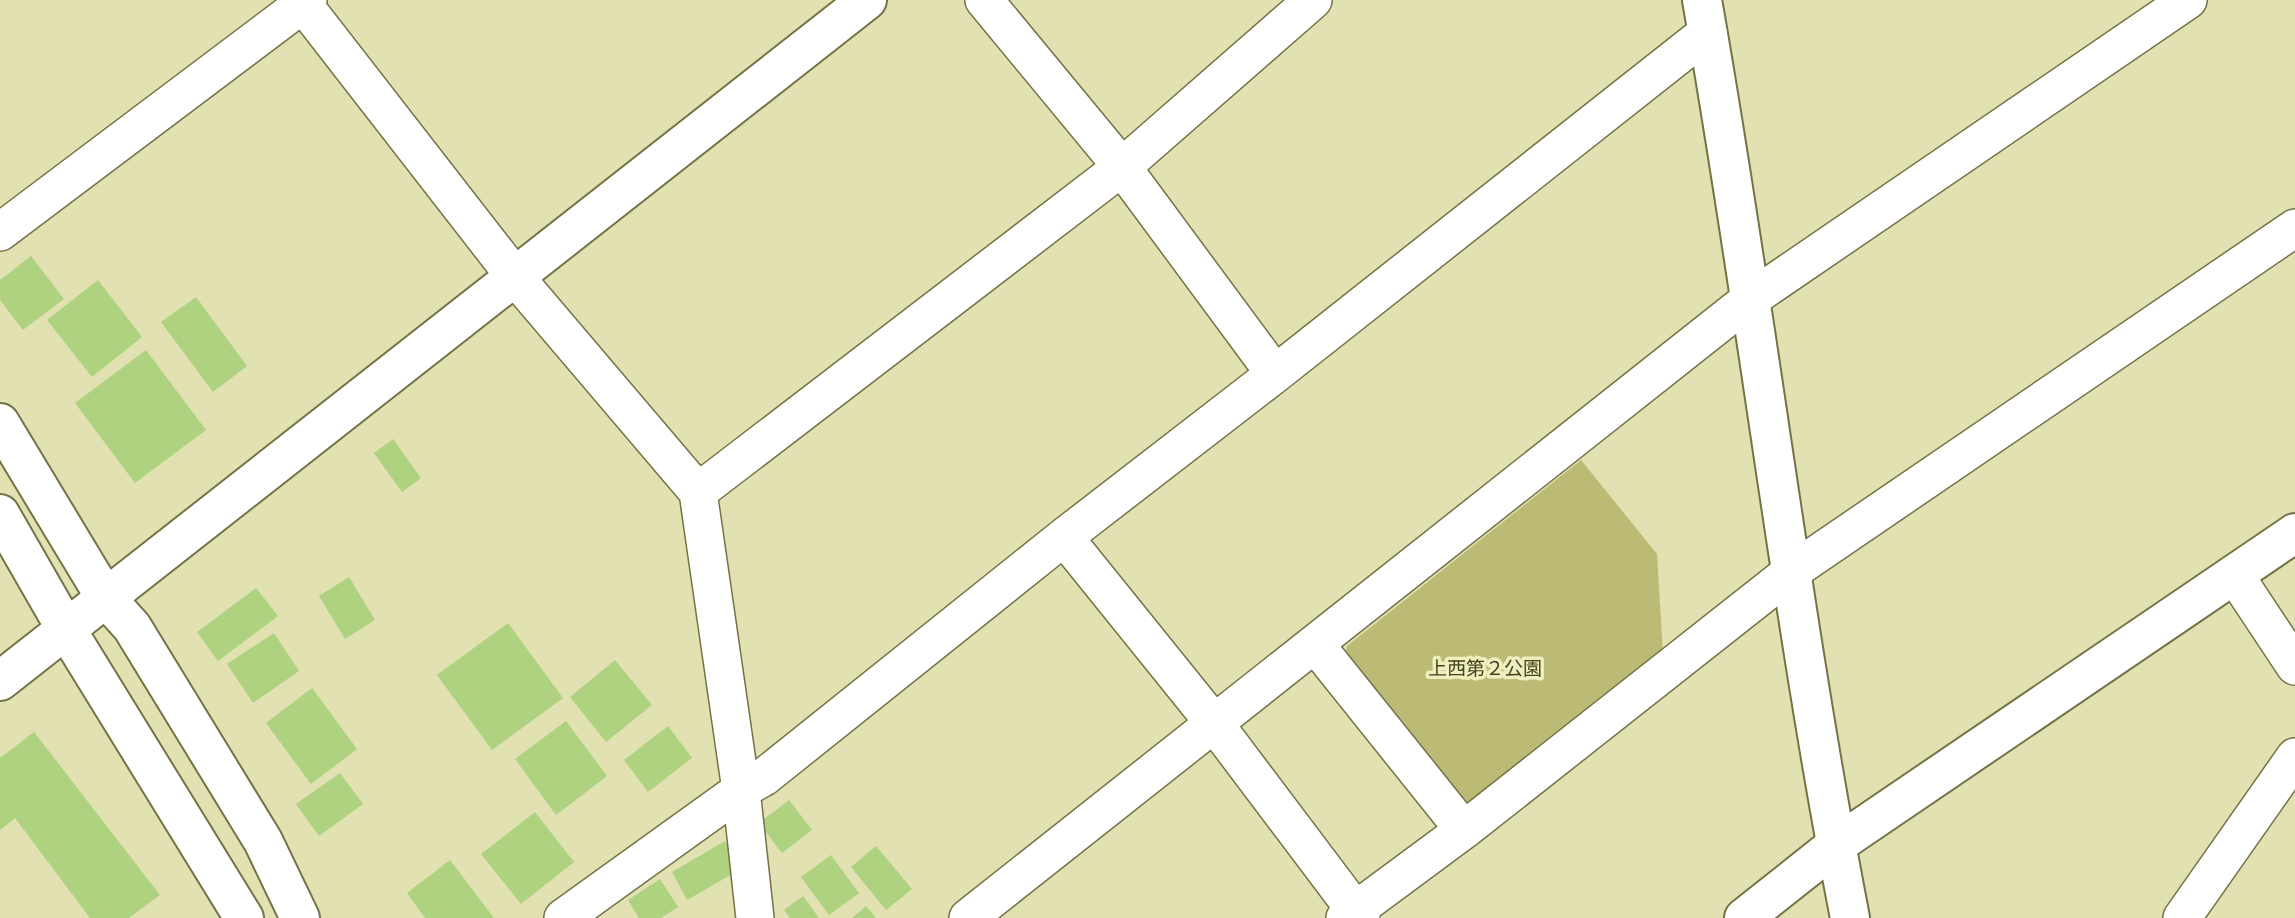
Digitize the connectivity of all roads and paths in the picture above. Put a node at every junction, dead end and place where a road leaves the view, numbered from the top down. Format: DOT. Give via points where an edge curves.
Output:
graph roads {
  1 [pos="867,0"];
  2 [pos="984,0"];
  3 [pos="1313,0"];
  4 [pos="2188,0"];
  5 [pos="305,2"];
  6 [pos="1705,16"];
  7 [pos="1122,167"];
  8 [pos="2295,228"];
  9 [pos="0,232"];
  10 [pos="516,278"];
  11 [pos="1749,300"];
  12 [pos="1275,374"];
  13 [pos="0,423"];
  14 [pos="698,492"];
  15 [pos="0,514"];
  16 [pos="2295,533"];
  17 [pos="1064,537"];
  18 [pos="1791,572"];
  19 [pos="2234,574"];
  20 [pos="106,597"];
  21 [pos="66,629"];
  22 [pos="1315,644"];
  23 [pos="2295,666"];
  24 [pos="0,681"];
  25 [pos="1214,723"];
  26 [pos="2295,757"];
  27 [pos="741,790"];
  28 [pos="1464,830"];
  29 [pos="1836,845"];
  30 [pos="1354,915"];
  31 [pos="244,918"];
  32 [pos="300,918"];
  33 [pos="563,918"];
  34 [pos="755,918"];
  35 [pos="968,918"];
  36 [pos="1744,918"];
  37 [pos="1850,918"];
  38 [pos="2182,918"];
  1 -- 10 [label="street"];
  2 -- 7 [label="street"];
  3 -- 7 [label="street"];
  4 -- 11 [label="street"];
  5 -- 9 [label="street"];
  5 -- 10 [label="street"];
  6 -- 11 [label="street"];
  6 -- 12 [label="street"];
  7 -- 12 [label="street"];
  7 -- 14 [label="street"];
  8 -- 18 [label="street"];
  10 -- 14 [label="street"];
  10 -- 20 [label="street"];
  11 -- 18 [label="street"];
  11 -- 22 [label="street"];
  12 -- 17 [label="street"];
  13 -- 20 [label="street"];
  14 -- 27 [label="street"];
  15 -- 21 [label="street"];
  16 -- 19 [label="street"];
  17 -- 25 [label="street"];
  17 -- 27 [label="street" via="764,777"];
  18 -- 28 [label="street"];
  18 -- 29 [label="street"];
  19 -- 23 [label="street"];
  19 -- 29 [label="street"];
  20 -- 21 [label="street"];
  20 -- 32 [label="street" via="132,627 256,829"];
  21 -- 24 [label="street"];
  21 -- 31 [label="street"];
  22 -- 25 [label="street"];
  22 -- 28 [label="street"];
  25 -- 30 [label="street"];
  25 -- 35 [label="street"];
  26 -- 38 [label="street"];
  27 -- 33 [label="street"];
  27 -- 34 [label="street"];
  28 -- 30 [label="street"];
  29 -- 36 [label="street"];
  29 -- 37 [label="street"];
}
